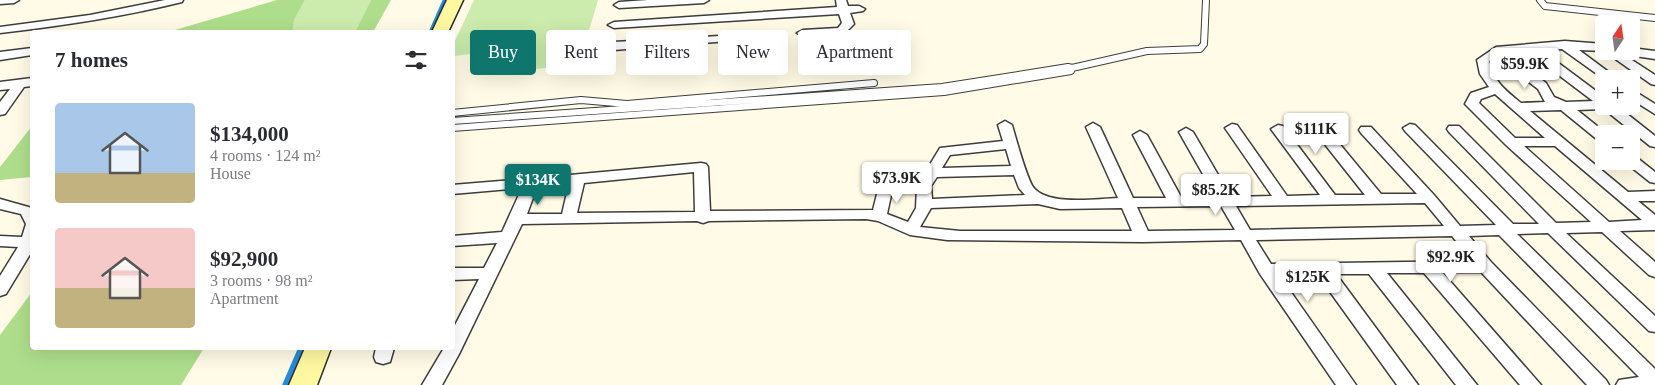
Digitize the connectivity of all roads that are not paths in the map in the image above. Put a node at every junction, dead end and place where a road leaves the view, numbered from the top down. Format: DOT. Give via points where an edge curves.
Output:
graph roads {
  1 [pos="14,0"];
  2 [pos="178,0"];
  3 [pos="455,0"];
  4 [pos="704,0"];
  5 [pos="1206,0"];
  6 [pos="1540,0"];
  7 [pos="0,1"];
  8 [pos="620,2"];
  9 [pos="842,5"];
  10 [pos="859,9"];
  11 [pos="763,15"];
  12 [pos="1655,18"];
  13 [pos="84,21"];
  14 [pos="614,25"];
  15 [pos="764,28"];
  16 [pos="0,30"];
  17 [pos="76,30"];
  18 [pos="441,30"];
  19 [pos="842,30"];
  20 [pos="718,40"];
  21 [pos="1565,45"];
  22 [pos="1529,47"];
  23 [pos="1595,47"];
  24 [pos="1496,51"];
  25 [pos="30,52"];
  26 [pos="1640,53"];
  27 [pos="1655,55"];
  28 [pos="0,56"];
  29 [pos="1624,60"];
  30 [pos="1600,70"];
  31 [pos="1655,81"];
  32 [pos="26,83"];
  33 [pos="874,83"];
  34 [pos="0,86"];
  35 [pos="1497,89"];
  36 [pos="1595,97"];
  37 [pos="1640,98"];
  38 [pos="1595,104"];
  39 [pos="1652,105"];
  40 [pos="1564,106"];
  41 [pos="1520,107"];
  42 [pos="0,111"];
  43 [pos="455,112"];
  44 [pos="582,115"];
  45 [pos="1619,115"];
  46 [pos="455,121"];
  47 [pos="1005,124"];
  48 [pos="1093,127"];
  49 [pos="455,128"];
  50 [pos="1232,128"];
  51 [pos="1410,128"];
  52 [pos="1278,129"];
  53 [pos="1454,129"];
  54 [pos="1366,130"];
  55 [pos="1595,131"];
  56 [pos="1186,132"];
  57 [pos="1323,132"];
  58 [pos="1140,135"];
  59 [pos="1511,142"];
  60 [pos="1558,142"];
  61 [pos="1655,143"];
  62 [pos="1012,144"];
  63 [pos="1640,167"];
  64 [pos="1020,170"];
  65 [pos="931,172"];
  66 [pos="578,179"];
  67 [pos="1655,179"];
  68 [pos="532,181"];
  69 [pos="886,186"];
  70 [pos="455,190"];
  71 [pos="1655,196"];
  72 [pos="1624,197"];
  73 [pos="1429,198"];
  74 [pos="1038,199"];
  75 [pos="1377,199"];
  76 [pos="1282,200"];
  77 [pos="1331,200"];
  78 [pos="1228,201"];
  79 [pos="1127,202"];
  80 [pos="1176,202"];
  81 [pos="0,204"];
  82 [pos="924,204"];
  83 [pos="879,215"];
  84 [pos="30,218"];
  85 [pos="703,218"];
  86 [pos="517,219"];
  87 [pos="568,219"];
  88 [pos="1655,224"];
  89 [pos="1606,227"];
  90 [pos="911,229"];
  91 [pos="1553,229"];
  92 [pos="1507,230"];
  93 [pos="1457,231"];
  94 [pos="1247,235"];
  95 [pos="508,237"];
  96 [pos="1143,237"];
  97 [pos="30,238"];
  98 [pos="0,241"];
  99 [pos="455,241"];
  100 [pos="29,243"];
  101 [pos="1485,266"];
  102 [pos="1374,268"];
  103 [pos="1429,268"];
  104 [pos="1323,269"];
  105 [pos="1266,270"];
  106 [pos="1655,271"];
  107 [pos="490,273"];
  108 [pos="455,274"];
  109 [pos="0,290"];
  110 [pos="1655,326"];
  111 [pos="455,344"];
  112 [pos="317,350"];
  113 [pos="452,350"];
  114 [pos="1655,382"];
  115 [pos="303,385"];
  116 [pos="432,385"];
  117 [pos="1346,385"];
  118 [pos="1408,385"];
  119 [pos="1467,385"];
  120 [pos="1531,385"];
  121 [pos="1598,385"];
  122 [pos="1626,385"];
  1 -- 7 [label="street"];
  2 -- 13 [label="street"];
  3 -- 18 [label="street"];
  4 -- 8 [label="street"];
  5 -- 44 [label="lane" via="1204,44 1200,49 1147,51 1072,68 1071,71 944,92"];
  6 -- 12 [label="lane" via="1545,6"];
  8 -- 14 [label="street"];
  9 -- 10 [label="street"];
  9 -- 11 [label="street"];
  9 -- 19 [label="street" via="848,24"];
  11 -- 14 [label="street"];
  11 -- 15 [label="street"];
  13 -- 16 [label="street"];
  13 -- 17 [label="street"];
  14 -- 20 [label="street" via="615,49"];
  21 -- 22 [label="street"];
  21 -- 23 [label="street"];
  21 -- 30 [label="street"];
  22 -- 24 [label="street"];
  22 -- 36 [label="street"];
  24 -- 35 [label="street" via="1483,60 1486,74"];
  24 -- 40 [label="street" via="1542,86 1548,99"];
  25 -- 28 [label="street"];
  26 -- 27 [label="street"];
  29 -- 31 [label="street"];
  32 -- 34 [label="street"];
  32 -- 42 [label="street"];
  33 -- 43 [label="lane" via="627,104 581,100"];
  35 -- 41 [label="street"];
  35 -- 59 [label="street" via="1476,96 1472,104"];
  37 -- 39 [label="street"];
  38 -- 40 [label="street"];
  40 -- 41 [label="street"];
  40 -- 55 [label="street"];
  41 -- 60 [label="street"];
  44 -- 46 [label="lane"];
  44 -- 49 [label="lane"];
  45 -- 61 [label="street"];
  47 -- 62 [label="street"];
  48 -- 79 [label="street"];
  50 -- 76 [label="street"];
  51 -- 92 [label="street"];
  52 -- 77 [label="street"];
  53 -- 91 [label="street"];
  54 -- 73 [label="street"];
  56 -- 78 [label="street"];
  57 -- 75 [label="street"];
  58 -- 80 [label="street"];
  59 -- 60 [label="street"];
  59 -- 89 [label="street"];
  60 -- 72 [label="street"];
  62 -- 64 [label="street"];
  62 -- 65 [label="street" via="945,151"];
  63 -- 67 [label="street"];
  64 -- 65 [label="street"];
  64 -- 74 [label="street" via="1026,188"];
  65 -- 82 [label="street" via="924,186"];
  66 -- 68 [label="street"];
  66 -- 85 [label="street" via="701,166"];
  66 -- 87 [label="street"];
  68 -- 70 [label="street"];
  68 -- 86 [label="street"];
  69 -- 83 [label="street"];
  71 -- 72 [label="street"];
  72 -- 88 [label="street"];
  73 -- 75 [label="street"];
  73 -- 93 [label="street"];
  74 -- 79 [label="street" via="1060,204"];
  74 -- 82 [label="street"];
  75 -- 77 [label="street"];
  76 -- 77 [label="street"];
  76 -- 78 [label="street"];
  78 -- 80 [label="street"];
  78 -- 94 [label="street"];
  79 -- 80 [label="street"];
  79 -- 96 [label="street"];
  81 -- 84 [label="street" via="27,211"];
  82 -- 90 [label="street"];
  83 -- 85 [label="street"];
  83 -- 90 [label="street"];
  85 -- 87 [label="street"];
  86 -- 87 [label="street"];
  86 -- 95 [label="street"];
  88 -- 89 [label="street"];
  89 -- 91 [label="street"];
  89 -- 106 [label="street"];
  90 -- 96 [label="street" via="960,236"];
  91 -- 92 [label="street"];
  91 -- 110 [label="street"];
  92 -- 93 [label="street"];
  92 -- 114 [label="street"];
  93 -- 94 [label="street"];
  93 -- 101 [label="street"];
  94 -- 96 [label="street"];
  94 -- 105 [label="street"];
  95 -- 99 [label="street"];
  95 -- 107 [label="street"];
  97 -- 100 [label="street"];
  98 -- 100 [label="street"];
  100 -- 109 [label="street"];
  101 -- 103 [label="street"];
  101 -- 121 [label="street"];
  102 -- 103 [label="street"];
  102 -- 104 [label="street"];
  102 -- 119 [label="street"];
  103 -- 120 [label="street"];
  104 -- 105 [label="street"];
  104 -- 118 [label="street"];
  105 -- 117 [label="street"];
  107 -- 108 [label="street"];
  107 -- 111 [label="street"];
  112 -- 115 [label="street"];
  113 -- 116 [label="street"];
  114 -- 122 [label="street"];
}
